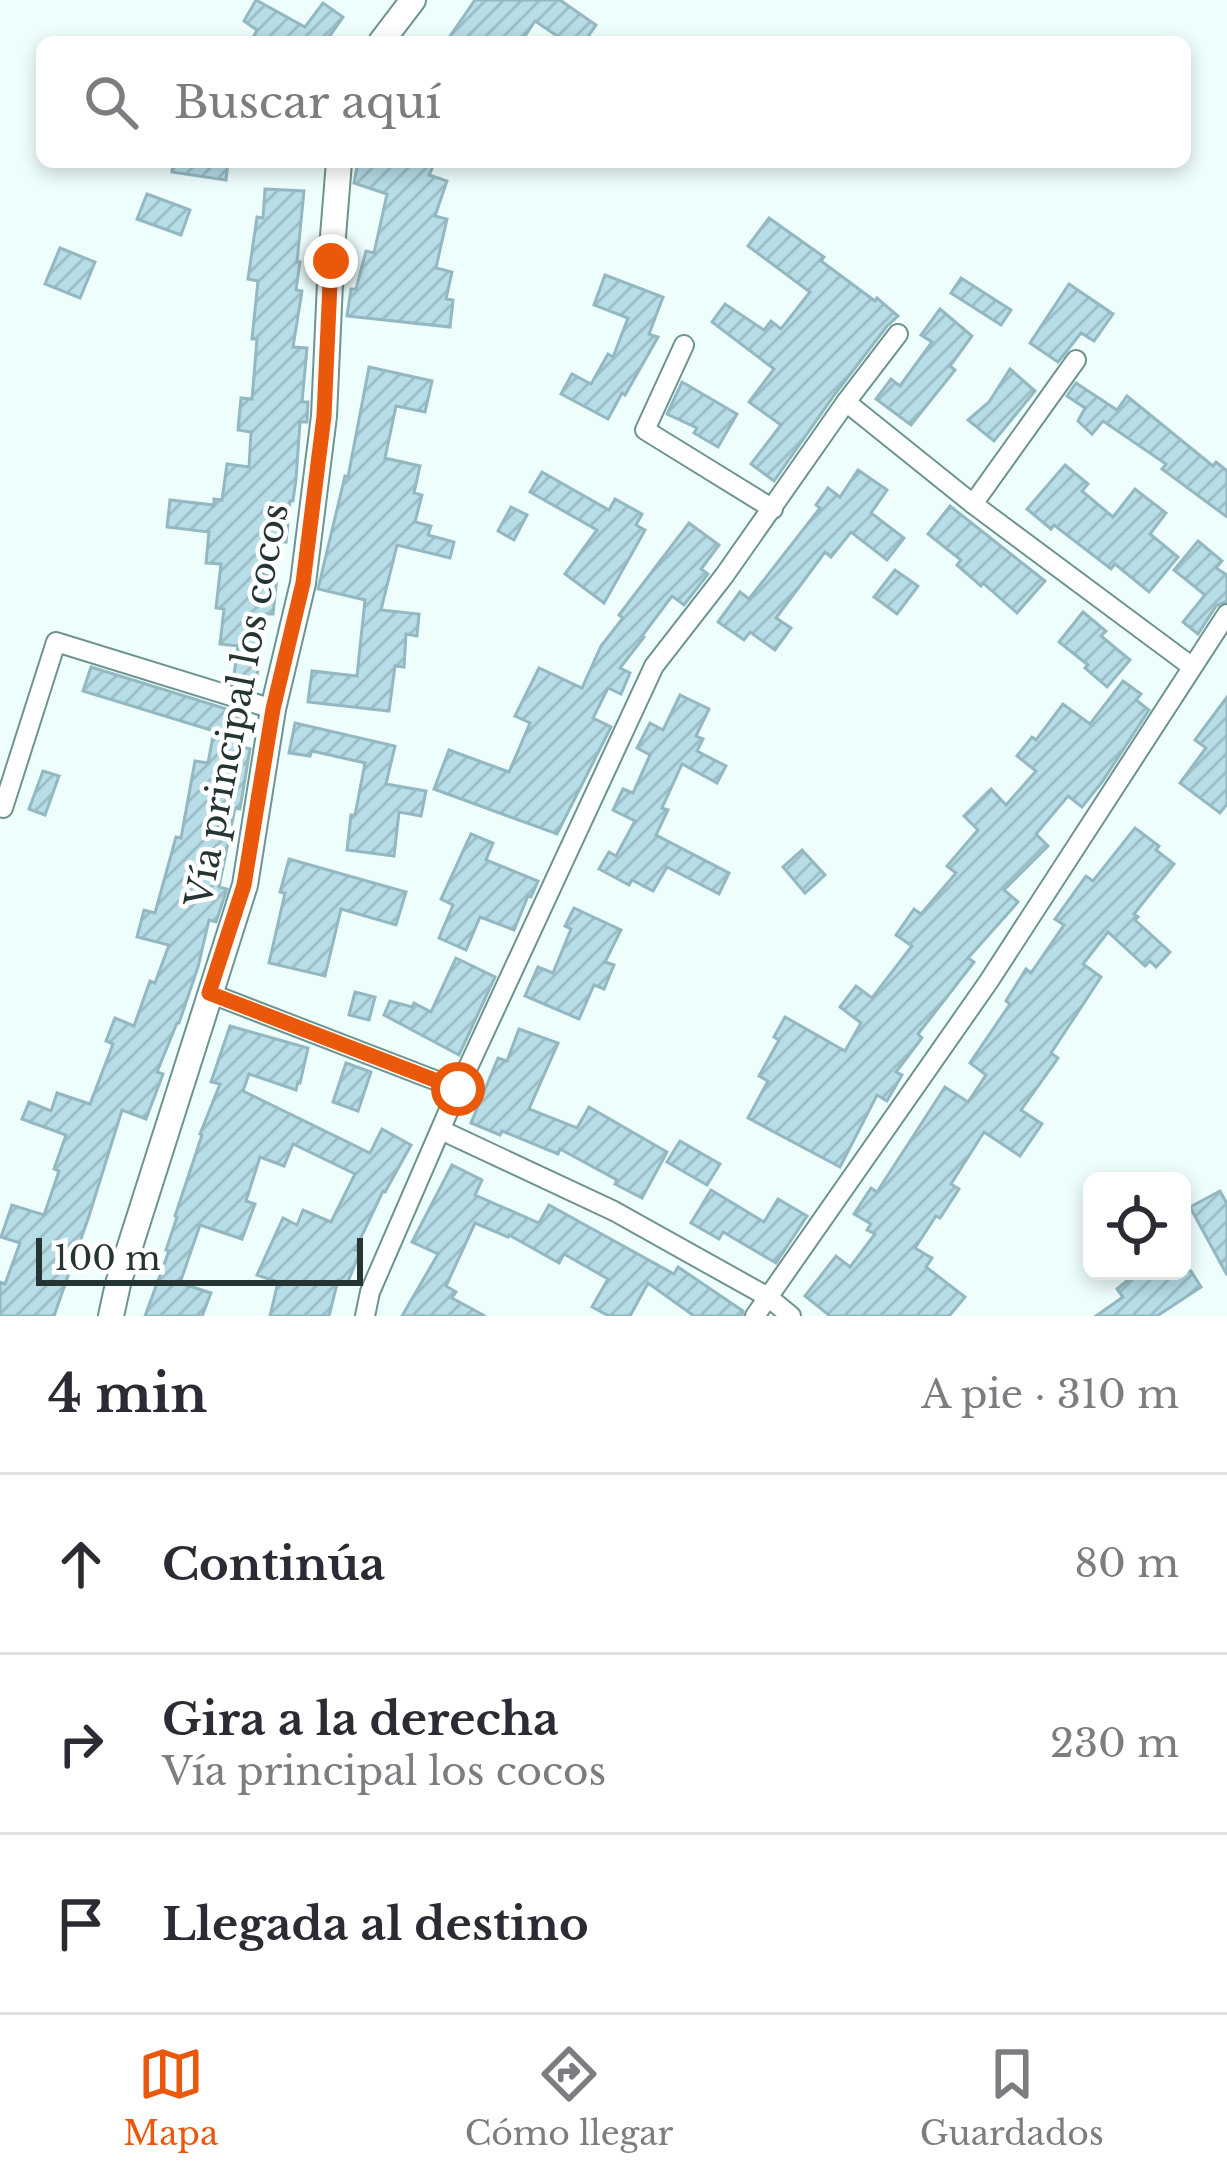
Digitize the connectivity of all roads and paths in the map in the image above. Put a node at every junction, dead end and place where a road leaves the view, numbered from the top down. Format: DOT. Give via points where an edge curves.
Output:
graph roads {
  1 [pos="412,0"];
  2 [pos="385,36"];
  3 [pos="339,168"];
  4 [pos="898,334"];
  5 [pos="684,345"];
  6 [pos="1076,360"];
  7 [pos="846,402"];
  8 [pos="973,504"];
  9 [pos="773,509"];
  10 [pos="1227,614"];
  11 [pos="1191,666"];
  12 [pos="273,709"];
  13 [pos="3,808"];
  14 [pos="209,993"];
  15 [pos="458,1089"];
  16 [pos="441,1130"];
  17 [pos="768,1297"];
  18 [pos="111,1316"];
  19 [pos="365,1316"];
  20 [pos="755,1316"];
  21 [pos="791,1316"];
  1 -- 2 [label="street"];
  3 -- 12 [label="street, Vía principal los cocos" via="324,416 303,583"];
  4 -- 7 [label="street"];
  5 -- 9 [label="street" via="645,430"];
  6 -- 8 [label="street"];
  7 -- 8 [label="street"];
  7 -- 9 [label="street"];
  8 -- 11 [label="street"];
  9 -- 15 [label="street" via="654,666"];
  10 -- 11 [label="street"];
  11 -- 17 [label="street" via="989,981"];
  12 -- 13 [label="street" via="56,642"];
  12 -- 14 [label="street, Vía principal los cocos" via="244,885"];
  14 -- 15 [label="street"];
  14 -- 18 [label="street, Vía principal los cocos"];
  15 -- 16 [label="street"];
  16 -- 17 [label="street" via="614,1211"];
  16 -- 19 [label="street"];
  17 -- 20 [label="street"];
  17 -- 21 [label="street"];
}
